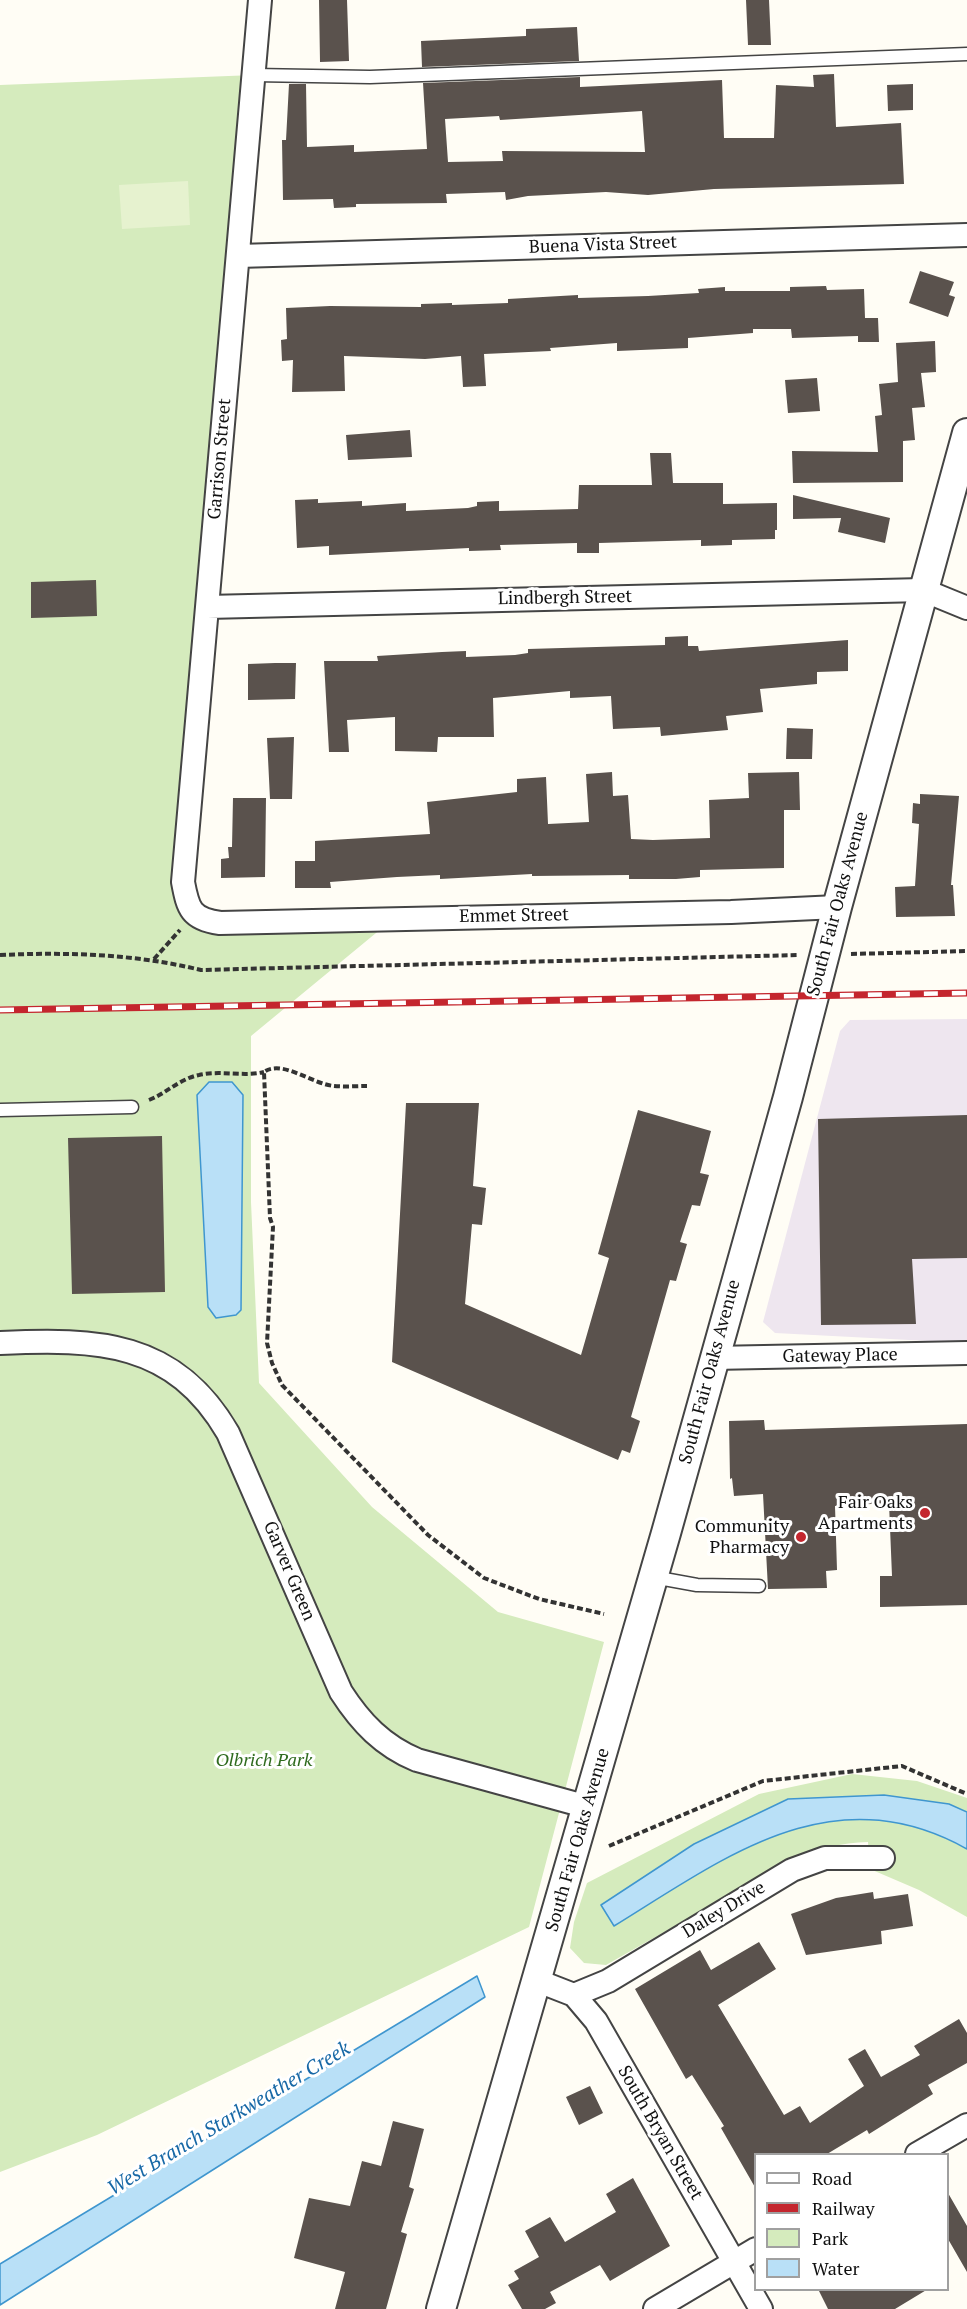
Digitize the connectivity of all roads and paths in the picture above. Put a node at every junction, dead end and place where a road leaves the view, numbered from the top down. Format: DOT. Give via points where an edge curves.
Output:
graph roads {
  1 [pos="260,0"];
  2 [pos="967,54"];
  3 [pos="254,75"];
  4 [pos="967,235"];
  5 [pos="238,256"];
  6 [pos="967,433"];
  7 [pos="923,590"];
  8 [pos="207,607"];
  9 [pos="967,608"];
  10 [pos="837,907"];
  11 [pos="194,914"];
  12 [pos="967,951"];
  13 [pos="825,954"];
  14 [pos="0,955"];
  15 [pos="154,959"];
  16 [pos="264,1072"];
  17 [pos="367,1086"];
  18 [pos="132,1107"];
  19 [pos="0,1110"];
  20 [pos="0,1343"];
  21 [pos="967,1353"];
  22 [pos="713,1358"];
  23 [pos="653,1577"];
  24 [pos="759,1586"];
  25 [pos="604,1614"];
  26 [pos="967,1794"];
  27 [pos="588,1807"];
  28 [pos="609,1846"];
  29 [pos="884,1858"];
  30 [pos="538,1981"];
  31 [pos="574,1995"];
  32 [pos="967,2126"];
  33 [pos="919,2153"];
  34 [pos="754,2250"];
  35 [pos="733,2262"];
  36 [pos="441,2309"];
  37 [pos="656,2309"];
  38 [pos="761,2309"];
  1 -- 3 [label="street, Garrison Street"];
  2 -- 3 [label="lane" via="370,77"];
  3 -- 5 [label="street, Garrison Street"];
  4 -- 5 [label="street, Buena Vista Street"];
  5 -- 8 [label="street, Garrison Street"];
  6 -- 7 [label="street, South Fair Oaks Avenue"];
  7 -- 8 [label="street, Lindbergh Street"];
  7 -- 9 [label="street"];
  7 -- 10 [label="street, South Fair Oaks Avenue"];
  8 -- 11 [label="street, Garrison Street" via="183,882 188,907"];
  10 -- 11 [label="street, Emmet Street" via="220,923"];
  10 -- 13 [label="street, South Fair Oaks Avenue"];
  11 -- 15 [label="path"];
  12 -- 13 [label="path"];
  13 -- 15 [label="path" via="201,970"];
  13 -- 22 [label="street, South Fair Oaks Avenue"];
  14 -- 15 [label="path" via="66,952"];
  16 -- 17 [label="path" via="283,1067 300,1077 333,1086"];
  16 -- 18 [label="path" via="197,1075"];
  16 -- 25 [label="path" via="273,1227 267,1343 282,1385 428,1535 484,1578 539,1599"];
  18 -- 19 [label="lane"];
  20 -- 27 [label="street, Garver Green" via="120,1347 165,1365 184,1378 209,1403 228,1433 341,1692 366,1726 397,1752 417,1760"];
  21 -- 22 [label="street, Gateway Place"];
  22 -- 23 [label="street, South Fair Oaks Avenue"];
  23 -- 24 [label="lane" via="698,1585"];
  23 -- 27 [label="street, South Fair Oaks Avenue"];
  26 -- 28 [label="path" via="902,1766 763,1781"];
  27 -- 30 [label="street, South Fair Oaks Avenue"];
  29 -- 31 [label="street, Daley Drive" via="825,1858 792,1870 608,1981"];
  30 -- 31 [label="street, South Bryan Street"];
  30 -- 36 [label="street, South Fair Oaks Avenue"];
  31 -- 35 [label="street, South Bryan Street" via="596,2021"];
  32 -- 33 [label="street"];
  34 -- 35 [label="street"];
  35 -- 37 [label="street"];
  35 -- 38 [label="street, South Bryan Street"];
}
